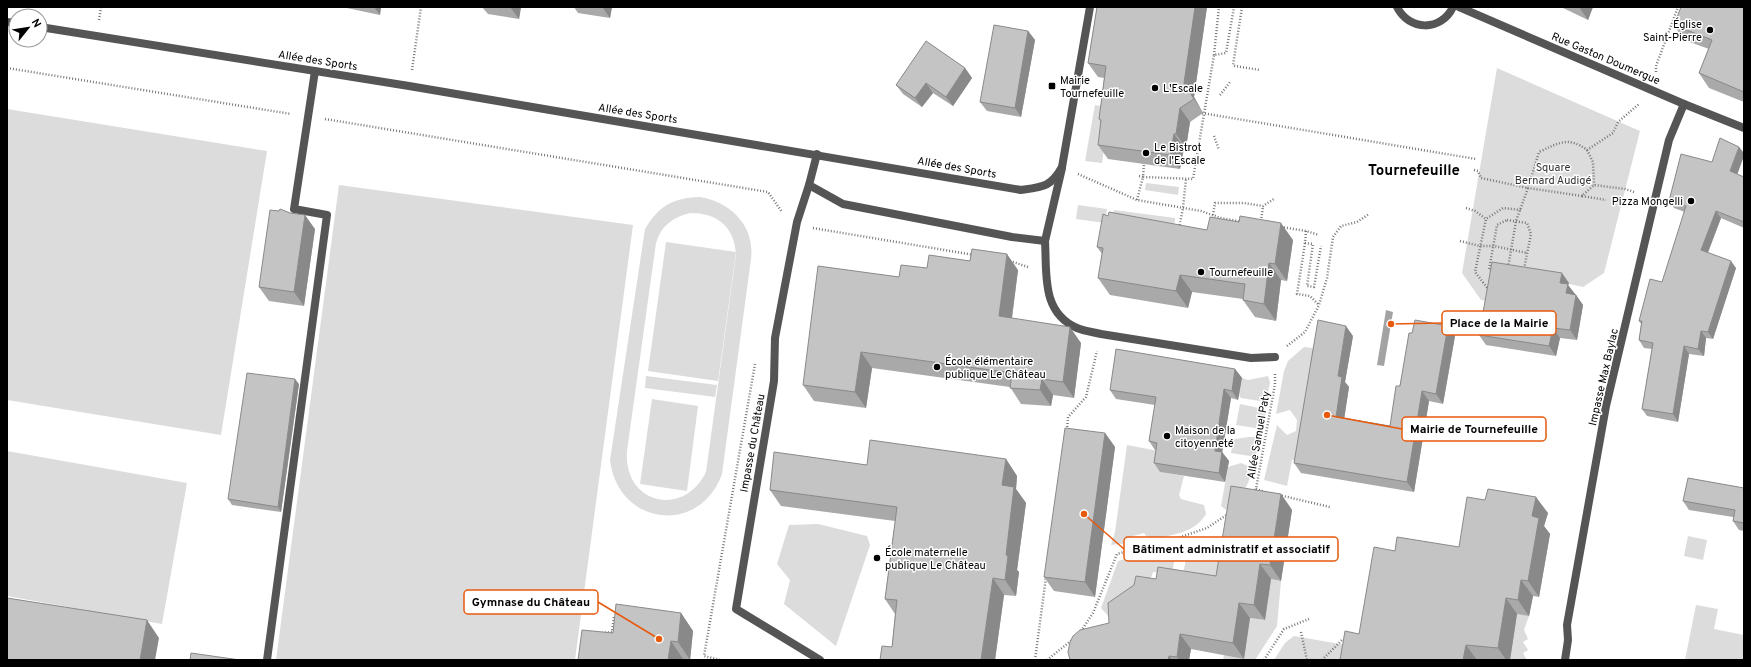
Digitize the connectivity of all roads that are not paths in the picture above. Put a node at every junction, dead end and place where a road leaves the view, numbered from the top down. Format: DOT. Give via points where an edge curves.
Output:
graph roads {
  1 [pos="1090,7"];
  2 [pos="1397,7"];
  3 [pos="1453,7"];
  4 [pos="1459,7"];
  5 [pos="48,28"];
  6 [pos="315,71"];
  7 [pos="1684,104"];
  8 [pos="1744,128"];
  9 [pos="817,154"];
  10 [pos="1062,167"];
  11 [pos="809,185"];
  12 [pos="1045,241"];
  13 [pos="1275,356"];
  14 [pos="266,660"];
  15 [pos="820,660"];
  16 [pos="1565,660"];
  1 -- 10 [label="street, Allée des Sports"];
  2 -- 3 [label="street" via="1408,21 1426,26 1447,18"];
  4 -- 7 [label="street, Rue Gaston Doumergue"];
  5 -- 6 [label="street, Allée des Sports"];
  6 -- 9 [label="street, Allée des Sports"];
  6 -- 14 [label="street" via="294,209 327,215"];
  7 -- 8 [label="street, Rue Gaston Doumergue"];
  7 -- 16 [label="street, Impasse Max Baylac" via="1669,140 1606,406 1567,625"];
  9 -- 10 [label="street, Allée des Sports" via="1021,190 1040,187 1054,180"];
  9 -- 11 [label="street, Impasse du Château"];
  10 -- 12 [label="street"];
  11 -- 12 [label="street" via="843,204"];
  11 -- 15 [label="street, Impasse du Château" via="797,222 775,338 774,381 736,609"];
  12 -- 13 [label="street" via="1048,295 1058,315 1077,328 1251,358"];
}
